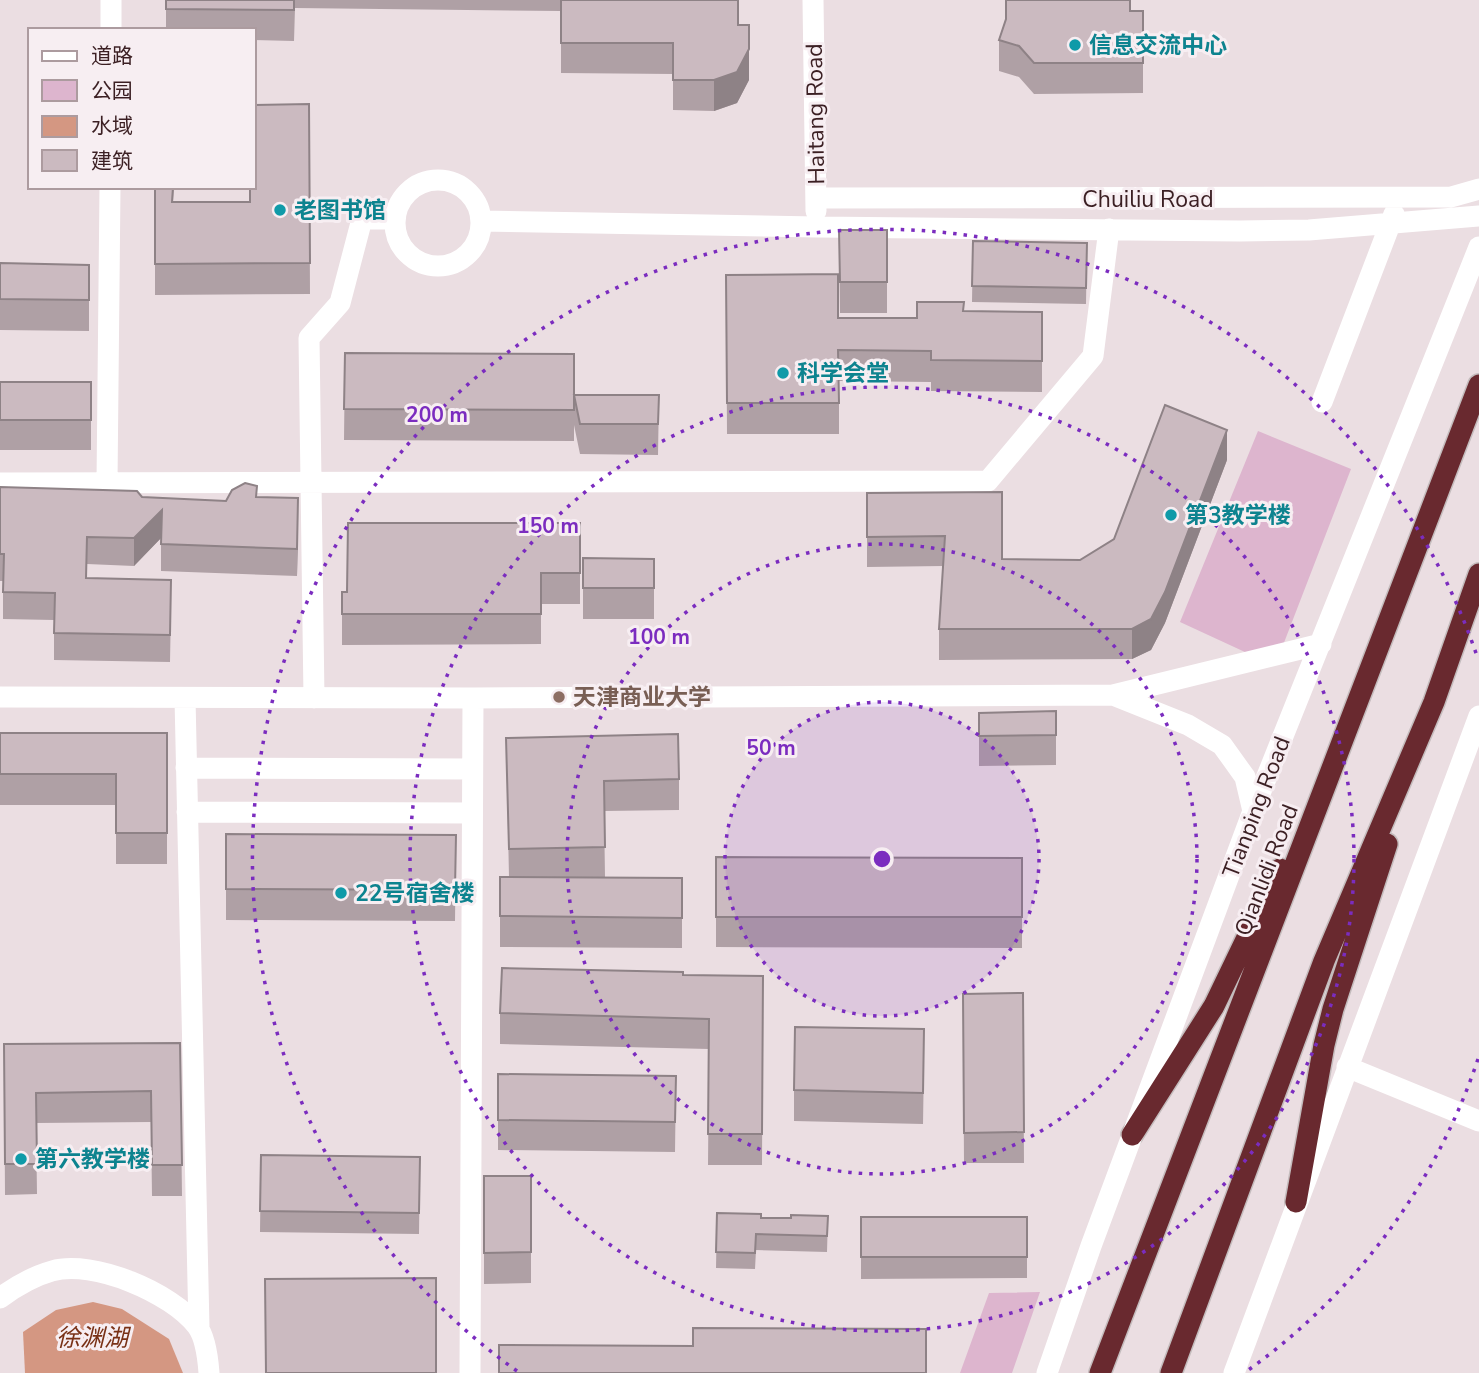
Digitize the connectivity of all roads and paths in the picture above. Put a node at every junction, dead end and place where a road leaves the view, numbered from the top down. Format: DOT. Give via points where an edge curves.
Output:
graph roads {
  1 [pos="111,0"];
  2 [pos="813,0"];
  3 [pos="111,28"];
  4 [pos="110,189"];
  5 [pos="1479,189"];
  6 [pos="1422,197"];
  7 [pos="816,198"];
  8 [pos="1479,216"];
  9 [pos="395,219"];
  10 [pos="481,221"];
  11 [pos="1390,224"];
  12 [pos="817,228"];
  13 [pos="1109,229"];
  14 [pos="1479,247"];
  15 [pos="1479,384"];
  16 [pos="1322,402"];
  17 [pos="311,482"];
  18 [pos="0,483"];
  19 [pos="107,483"];
  20 [pos="1479,575"];
  21 [pos="1321,644"];
  22 [pos="1113,695"];
  23 [pos="0,697"];
  24 [pos="185,698"];
  25 [pos="314,698"];
  26 [pos="472,698"];
  27 [pos="1434,702"];
  28 [pos="1479,716"];
  29 [pos="186,768"];
  30 [pos="472,769"];
  31 [pos="1253,811"];
  32 [pos="187,812"];
  33 [pos="472,813"];
  34 [pos="1259,936"];
  35 [pos="1347,1067"];
  36 [pos="1479,1121"];
  37 [pos="1132,1135"];
  38 [pos="1296,1202"];
  39 [pos="0,1298"];
  40 [pos="198,1328"];
  41 [pos="209,1373"];
  42 [pos="470,1373"];
  43 [pos="1048,1373"];
  44 [pos="1100,1373"];
  45 [pos="1171,1373"];
  46 [pos="1234,1373"];
  1 -- 3 [label="street"];
  2 -- 7 [label="street, Haitang Road"];
  4 -- 19 [label="street"];
  5 -- 6 [label="street, Chuiliu Road" via="1451,197"];
  6 -- 7 [label="street, Chuiliu Road"];
  6 -- 11 [label="street" via="1402,206"];
  7 -- 12 [label="street, Haitang Road"];
  8 -- 11 [label="street, Chuiliu Road"];
  9 -- 10 [label="street" via="399,205 418,184 446,180 471,195"];
  9 -- 10 [label="street" via="396,233 411,256 438,265 451,264 469,253 480,235"];
  9 -- 17 [label="street" via="362,219 340,303 309,338"];
  10 -- 12 [label="street, Chuiliu Road"];
  11 -- 13 [label="street, Chuiliu Road" via="1309,230"];
  11 -- 16 [label="street"];
  12 -- 13 [label="street, Chuiliu Road"];
  13 -- 17 [label="street" via="1093,356 988,481"];
  14 -- 21 [label="street, Tianping Road"];
  15 -- 34 [label="highway, Qianlidi Road" via="1351,718"];
  17 -- 19 [label="street"];
  17 -- 25 [label="street"];
  18 -- 19 [label="street"];
  20 -- 27 [label="highway"];
  21 -- 22 [label="street"];
  21 -- 31 [label="street, Tianping Road"];
  22 -- 26 [label="street"];
  22 -- 31 [label="street" via="1222,745 1245,777"];
  23 -- 24 [label="street"];
  24 -- 25 [label="street"];
  24 -- 29 [label="street"];
  25 -- 26 [label="street"];
  26 -- 30 [label="street"];
  27 -- 38 [label="highway" via="1333,1009"];
  27 -- 45 [label="highway" via="1324,961"];
  28 -- 35 [label="street"];
  29 -- 30 [label="street"];
  29 -- 32 [label="street"];
  30 -- 33 [label="street"];
  31 -- 37 [label="street, Tianping Road"];
  32 -- 33 [label="street"];
  32 -- 40 [label="street"];
  33 -- 42 [label="street"];
  34 -- 37 [label="highway"];
  34 -- 44 [label="highway, Qianlidi Road"];
  35 -- 36 [label="street"];
  35 -- 38 [label="street"];
  37 -- 43 [label="street, Tianping Road"];
  38 -- 46 [label="street"];
  39 -- 40 [label="street" via="53,1271 83,1269 118,1277 169,1301"];
  40 -- 41 [label="street"];
}
